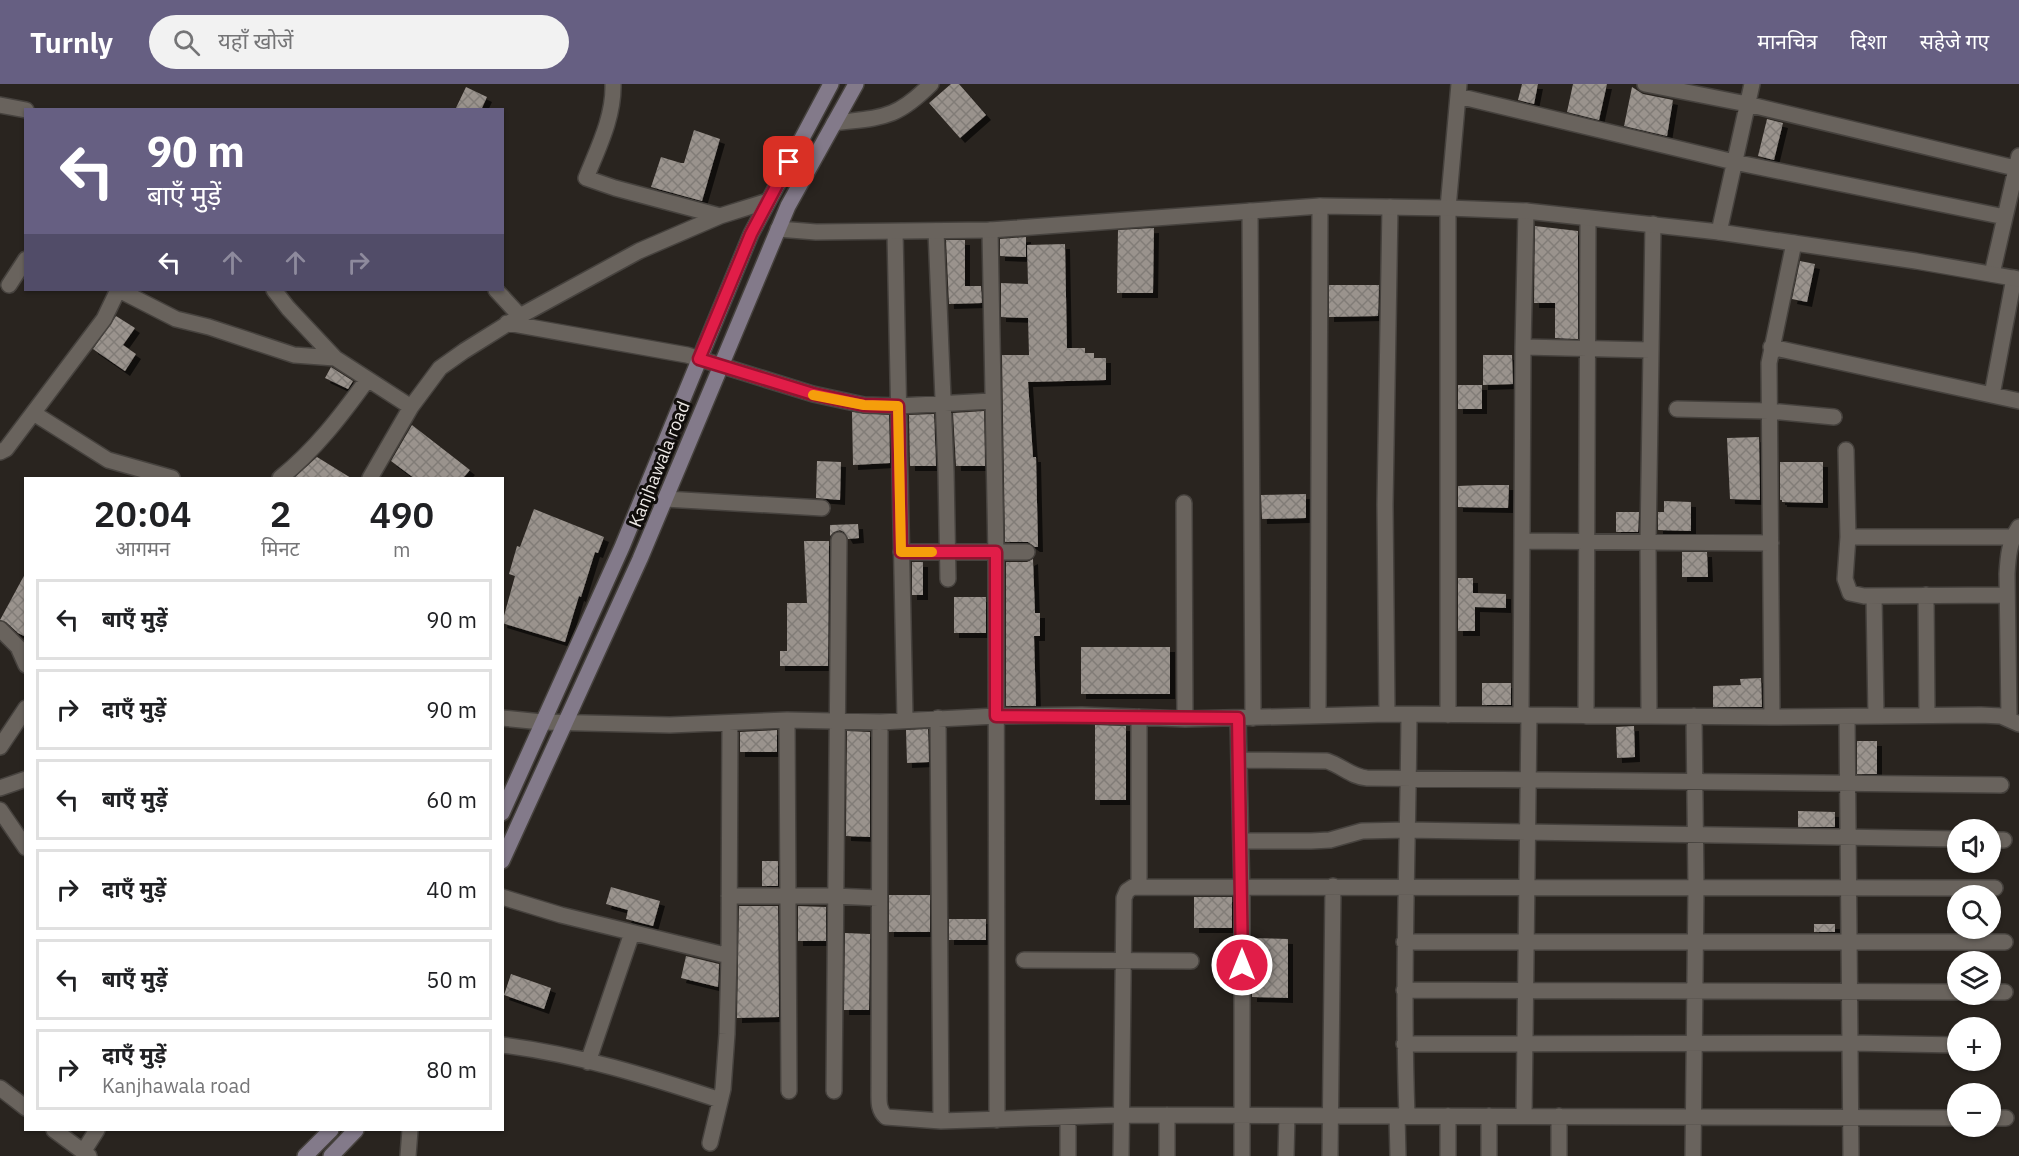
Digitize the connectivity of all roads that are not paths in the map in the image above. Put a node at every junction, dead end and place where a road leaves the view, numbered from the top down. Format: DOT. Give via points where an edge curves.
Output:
graph roads {
  1 [pos="613,84"];
  2 [pos="831,84"];
  3 [pos="856,84"];
  4 [pos="931,84"];
  5 [pos="1645,84"];
  6 [pos="1752,84"];
  7 [pos="1458,90"];
  8 [pos="0,105"];
  9 [pos="1747,105"];
  10 [pos="24,110"];
  11 [pos="834,123"];
  12 [pos="1734,162"];
  13 [pos="2018,164"];
  14 [pos="768,201"];
  15 [pos="1320,206"];
  16 [pos="1390,207"];
  17 [pos="1448,207"];
  18 [pos="1250,211"];
  19 [pos="1526,211"];
  20 [pos="720,216"];
  21 [pos="2005,217"];
  22 [pos="1588,218"];
  23 [pos="1653,224"];
  24 [pos="778,229"];
  25 [pos="990,230"];
  26 [pos="936,231"];
  27 [pos="895,232"];
  28 [pos="1719,232"];
  29 [pos="1794,243"];
  30 [pos="24,262"];
  31 [pos="1992,274"];
  32 [pos="2017,279"];
  33 [pos="9,285"];
  34 [pos="118,291"];
  35 [pos="121,291"];
  36 [pos="275,291"];
  37 [pos="497,291"];
  38 [pos="513,320"];
  39 [pos="1523,347"];
  40 [pos="1588,347"];
  41 [pos="1771,347"];
  42 [pos="1650,350"];
  43 [pos="334,358"];
  44 [pos="699,359"];
  45 [pos="720,365"];
  46 [pos="368,380"];
  47 [pos="1992,395"];
  48 [pos="992,401"];
  49 [pos="2019,401"];
  50 [pos="944,404"];
  51 [pos="898,406"];
  52 [pos="411,407"];
  53 [pos="1677,409"];
  54 [pos="1769,411"];
  55 [pos="35,414"];
  56 [pos="1834,417"];
  57 [pos="1846,450"];
  58 [pos="0,452"];
  59 [pos="168,477"];
  60 [pos="281,477"];
  61 [pos="371,477"];
  62 [pos="665,499"];
  63 [pos="1184,503"];
  64 [pos="822,508"];
  65 [pos="2016,532"];
  66 [pos="1848,537"];
  67 [pos="839,540"];
  68 [pos="1522,541"];
  69 [pos="1588,541"];
  70 [pos="1648,542"];
  71 [pos="1771,543"];
  72 [pos="901,552"];
  73 [pos="948,552"];
  74 [pos="996,552"];
  75 [pos="1027,552"];
  76 [pos="948,579"];
  77 [pos="1926,595"];
  78 [pos="2007,595"];
  79 [pos="1874,596"];
  80 [pos="0,629"];
  81 [pos="24,660"];
  82 [pos="24,711"];
  83 [pos="1387,714"];
  84 [pos="1408,715"];
  85 [pos="1448,715"];
  86 [pos="1525,715"];
  87 [pos="996,716"];
  88 [pos="1318,716"];
  89 [pos="1586,716"];
  90 [pos="1649,716"];
  91 [pos="1694,716"];
  92 [pos="1876,716"];
  93 [pos="1927,716"];
  94 [pos="1139,717"];
  95 [pos="1772,717"];
  96 [pos="1847,717"];
  97 [pos="504,718"];
  98 [pos="938,718"];
  99 [pos="1185,718"];
  100 [pos="1246,718"];
  101 [pos="905,719"];
  102 [pos="787,720"];
  103 [pos="838,721"];
  104 [pos="542,722"];
  105 [pos="880,722"];
  106 [pos="2014,722"];
  107 [pos="566,723"];
  108 [pos="730,723"];
  109 [pos="0,747"];
  110 [pos="1240,760"];
  111 [pos="1408,778"];
  112 [pos="24,780"];
  113 [pos="1528,780"];
  114 [pos="1695,782"];
  115 [pos="1848,783"];
  116 [pos="2001,785"];
  117 [pos="0,788"];
  118 [pos="504,808"];
  119 [pos="0,810"];
  120 [pos="1407,830"];
  121 [pos="1527,831"];
  122 [pos="1695,834"];
  123 [pos="1848,837"];
  124 [pos="1947,839"];
  125 [pos="1241,841"];
  126 [pos="24,845"];
  127 [pos="504,857"];
  128 [pos="1139,886"];
  129 [pos="1333,886"];
  130 [pos="1527,886"];
  131 [pos="1406,887"];
  132 [pos="1696,887"];
  133 [pos="1242,888"];
  134 [pos="1849,888"];
  135 [pos="1947,888"];
  136 [pos="729,896"];
  137 [pos="787,896"];
  138 [pos="834,896"];
  139 [pos="504,898"];
  140 [pos="878,898"];
  141 [pos="632,933"];
  142 [pos="1404,942"];
  143 [pos="1526,942"];
  144 [pos="1694,942"];
  145 [pos="1849,942"];
  146 [pos="2005,942"];
  147 [pos="729,956"];
  148 [pos="1024,960"];
  149 [pos="1123,961"];
  150 [pos="1191,961"];
  151 [pos="1404,990"];
  152 [pos="1526,991"];
  153 [pos="1694,992"];
  154 [pos="1849,992"];
  155 [pos="1947,992"];
  156 [pos="1525,1043"];
  157 [pos="1695,1043"];
  158 [pos="1850,1043"];
  159 [pos="1404,1044"];
  160 [pos="504,1045"];
  161 [pos="1947,1045"];
  162 [pos="588,1062"];
  163 [pos="0,1088"];
  164 [pos="789,1091"];
  165 [pos="834,1091"];
  166 [pos="23,1100"];
  167 [pos="720,1100"];
  168 [pos="1121,1115"];
  169 [pos="1167,1115"];
  170 [pos="1242,1115"];
  171 [pos="1287,1116"];
  172 [pos="1330,1116"];
  173 [pos="1402,1116"];
  174 [pos="1448,1116"];
  175 [pos="1490,1116"];
  176 [pos="1524,1116"];
  177 [pos="1559,1116"];
  178 [pos="1068,1117"];
  179 [pos="1694,1117"];
  180 [pos="1850,1117"];
  181 [pos="1947,1118"];
  182 [pos="941,1120"];
  183 [pos="997,1120"];
  184 [pos="55,1131"];
  185 [pos="97,1131"];
  186 [pos="330,1131"];
  187 [pos="355,1131"];
  188 [pos="410,1131"];
  189 [pos="710,1143"];
  190 [pos="86,1154"];
  191 [pos="305,1156"];
  192 [pos="331,1156"];
  193 [pos="408,1156"];
  194 [pos="1068,1156"];
  195 [pos="1122,1156"];
  196 [pos="1167,1156"];
  197 [pos="1242,1156"];
  198 [pos="1286,1156"];
  199 [pos="1330,1156"];
  200 [pos="1398,1156"];
  201 [pos="1448,1156"];
  202 [pos="1489,1156"];
  203 [pos="1559,1156"];
  204 [pos="1694,1156"];
  205 [pos="1851,1156"];
  1 -- 20 [label="street" via="612,108 586,178"];
  2 -- 14 [label="main road, Kanjhawala road"];
  3 -- 11 [label="main road, Kanjhawala road"];
  4 -- 11 [label="street" via="889,116"];
  5 -- 9 [label="street"];
  6 -- 9 [label="street"];
  7 -- 12 [label="street"];
  7 -- 17 [label="street"];
  8 -- 10 [label="street"];
  9 -- 12 [label="street"];
  9 -- 13 [label="street"];
  11 -- 24 [label="main road, Kanjhawala road"];
  12 -- 21 [label="street"];
  12 -- 28 [label="street"];
  13 -- 21 [label="street"];
  14 -- 20 [label="street"];
  14 -- 44 [label="main road, Kanjhawala road"];
  15 -- 16 [label="street"];
  15 -- 18 [label="street"];
  15 -- 88 [label="street"];
  16 -- 17 [label="street"];
  16 -- 83 [label="street" via="1385,505"];
  17 -- 19 [label="street"];
  17 -- 85 [label="street"];
  18 -- 25 [label="street"];
  18 -- 100 [label="street"];
  19 -- 22 [label="street"];
  19 -- 39 [label="street"];
  20 -- 38 [label="street" via="639,251"];
  21 -- 31 [label="street"];
  22 -- 23 [label="street"];
  22 -- 40 [label="street"];
  23 -- 28 [label="street"];
  23 -- 42 [label="street"];
  24 -- 27 [label="street"];
  24 -- 45 [label="main road, Kanjhawala road"];
  25 -- 26 [label="street"];
  25 -- 48 [label="street"];
  26 -- 27 [label="street"];
  26 -- 50 [label="street"];
  27 -- 51 [label="street"];
  28 -- 29 [label="street"];
  29 -- 31 [label="street"];
  29 -- 41 [label="street"];
  30 -- 33 [label="street"];
  31 -- 32 [label="street"];
  32 -- 47 [label="street"];
  34 -- 55 [label="street" via="104,319"];
  35 -- 43 [label="street" via="176,319 294,355"];
  36 -- 43 [label="street"];
  37 -- 38 [label="street"];
  38 -- 44 [label="street"];
  38 -- 52 [label="street" via="440,368"];
  39 -- 40 [label="street"];
  39 -- 68 [label="street"];
  40 -- 42 [label="street"];
  40 -- 69 [label="street"];
  41 -- 47 [label="street"];
  41 -- 54 [label="street"];
  42 -- 70 [label="street"];
  43 -- 46 [label="street"];
  44 -- 45 [label="street"];
  44 -- 104 [label="main road, Kanjhawala road" via="622,548"];
  45 -- 51 [label="street" via="822,397 864,405"];
  45 -- 62 [label="main road, Kanjhawala road"];
  46 -- 52 [label="street"];
  46 -- 60 [label="street" via="312,450"];
  47 -- 49 [label="street"];
  48 -- 50 [label="street"];
  48 -- 74 [label="street"];
  50 -- 51 [label="street"];
  50 -- 73 [label="street"];
  51 -- 72 [label="street"];
  52 -- 61 [label="street"];
  53 -- 54 [label="street"];
  54 -- 56 [label="street"];
  54 -- 71 [label="street"];
  55 -- 58 [label="street"];
  55 -- 59 [label="street" via="108,460"];
  57 -- 66 [label="street"];
  62 -- 64 [label="street"];
  62 -- 107 [label="main road, Kanjhawala road"];
  63 -- 99 [label="street"];
  65 -- 66 [label="street"];
  65 -- 78 [label="street" via="2008,554"];
  66 -- 79 [label="street" via="1847,588 1857,595"];
  67 -- 103 [label="street"];
  68 -- 69 [label="street"];
  68 -- 86 [label="street"];
  69 -- 70 [label="street"];
  69 -- 89 [label="street"];
  70 -- 71 [label="street"];
  70 -- 90 [label="street"];
  71 -- 95 [label="street"];
  72 -- 73 [label="street"];
  72 -- 101 [label="street"];
  73 -- 74 [label="street"];
  73 -- 76 [label="street"];
  74 -- 75 [label="street"];
  74 -- 87 [label="street"];
  77 -- 78 [label="street"];
  77 -- 79 [label="street"];
  77 -- 93 [label="street"];
  78 -- 106 [label="street"];
  79 -- 92 [label="street"];
  80 -- 81 [label="street" via="18,647"];
  82 -- 109 [label="street"];
  83 -- 84 [label="street"];
  83 -- 88 [label="street"];
  84 -- 85 [label="street"];
  84 -- 111 [label="street"];
  85 -- 86 [label="street"];
  86 -- 89 [label="street"];
  86 -- 113 [label="street"];
  87 -- 94 [label="street"];
  87 -- 98 [label="street"];
  87 -- 183 [label="street"];
  88 -- 100 [label="street"];
  89 -- 90 [label="street"];
  90 -- 91 [label="street"];
  91 -- 95 [label="street"];
  91 -- 114 [label="street"];
  92 -- 93 [label="street"];
  92 -- 96 [label="street"];
  93 -- 106 [label="street" via="2001,716"];
  94 -- 99 [label="street"];
  94 -- 128 [label="street"];
  95 -- 96 [label="street"];
  96 -- 115 [label="street"];
  97 -- 104 [label="street"];
  98 -- 101 [label="street"];
  98 -- 182 [label="street"];
  99 -- 100 [label="street"];
  100 -- 110 [label="street"];
  101 -- 105 [label="street"];
  102 -- 103 [label="street"];
  102 -- 108 [label="street"];
  102 -- 137 [label="street"];
  103 -- 105 [label="street"];
  103 -- 138 [label="street"];
  104 -- 107 [label="street"];
  104 -- 118 [label="main road, Kanjhawala road"];
  105 -- 140 [label="street"];
  107 -- 108 [label="street"];
  107 -- 127 [label="main road, Kanjhawala road"];
  108 -- 136 [label="street"];
  110 -- 111 [label="street" via="1327,761 1358,778"];
  110 -- 125 [label="street"];
  111 -- 113 [label="street"];
  111 -- 120 [label="street"];
  112 -- 117 [label="street"];
  113 -- 114 [label="street"];
  113 -- 121 [label="street"];
  114 -- 115 [label="street"];
  114 -- 122 [label="street"];
  115 -- 116 [label="street"];
  115 -- 123 [label="street"];
  119 -- 126 [label="street"];
  120 -- 121 [label="street"];
  120 -- 125 [label="street" via="1362,831 1311,842"];
  120 -- 131 [label="street"];
  121 -- 122 [label="street"];
  121 -- 130 [label="street"];
  122 -- 123 [label="street"];
  122 -- 132 [label="street"];
  123 -- 124 [label="street"];
  123 -- 134 [label="street"];
  125 -- 133 [label="street"];
  128 -- 133 [label="street"];
  128 -- 149 [label="street" via="1127,891 1125,898"];
  129 -- 131 [label="street"];
  129 -- 133 [label="street"];
  129 -- 172 [label="street"];
  130 -- 131 [label="street"];
  130 -- 132 [label="street"];
  130 -- 143 [label="street"];
  131 -- 142 [label="street"];
  132 -- 134 [label="street"];
  132 -- 144 [label="street"];
  133 -- 170 [label="street"];
  134 -- 135 [label="street"];
  134 -- 145 [label="street"];
  136 -- 137 [label="street"];
  136 -- 147 [label="street"];
  137 -- 138 [label="street"];
  137 -- 164 [label="street"];
  138 -- 140 [label="street"];
  138 -- 165 [label="street"];
  139 -- 141 [label="street"];
  140 -- 182 [label="street" via="879,1106 886,1117"];
  141 -- 147 [label="street"];
  141 -- 162 [label="street"];
  142 -- 143 [label="street"];
  142 -- 151 [label="street"];
  143 -- 144 [label="street"];
  143 -- 152 [label="street"];
  144 -- 145 [label="street"];
  144 -- 153 [label="street"];
  145 -- 146 [label="street"];
  145 -- 154 [label="street"];
  147 -- 167 [label="street" via="725,1073"];
  148 -- 149 [label="street"];
  149 -- 150 [label="street"];
  149 -- 168 [label="street"];
  151 -- 152 [label="street"];
  151 -- 159 [label="street"];
  152 -- 153 [label="street"];
  152 -- 156 [label="street"];
  153 -- 154 [label="street"];
  153 -- 157 [label="street"];
  154 -- 155 [label="street"];
  154 -- 158 [label="street"];
  156 -- 157 [label="street"];
  156 -- 159 [label="street"];
  156 -- 176 [label="street"];
  157 -- 158 [label="street"];
  157 -- 179 [label="street"];
  158 -- 161 [label="street"];
  158 -- 180 [label="street"];
  159 -- 173 [label="street"];
  160 -- 162 [label="street"];
  162 -- 167 [label="street"];
  163 -- 166 [label="street"];
  167 -- 189 [label="street"];
  168 -- 169 [label="street"];
  168 -- 178 [label="street"];
  168 -- 195 [label="street"];
  169 -- 170 [label="street"];
  169 -- 196 [label="street"];
  170 -- 171 [label="street"];
  170 -- 197 [label="street"];
  171 -- 172 [label="street"];
  171 -- 198 [label="street"];
  172 -- 173 [label="street"];
  172 -- 199 [label="street"];
  173 -- 174 [label="street"];
  173 -- 200 [label="street"];
  174 -- 175 [label="street"];
  174 -- 201 [label="street"];
  175 -- 176 [label="street"];
  175 -- 202 [label="street"];
  176 -- 177 [label="street"];
  177 -- 179 [label="street"];
  177 -- 203 [label="street"];
  178 -- 183 [label="street"];
  178 -- 194 [label="street"];
  179 -- 180 [label="street"];
  179 -- 204 [label="street"];
  180 -- 181 [label="street"];
  180 -- 205 [label="street"];
  182 -- 183 [label="street"];
  184 -- 190 [label="street"];
  185 -- 190 [label="street"];
  186 -- 191 [label="main road"];
  187 -- 192 [label="main road"];
  188 -- 193 [label="street"];
}
